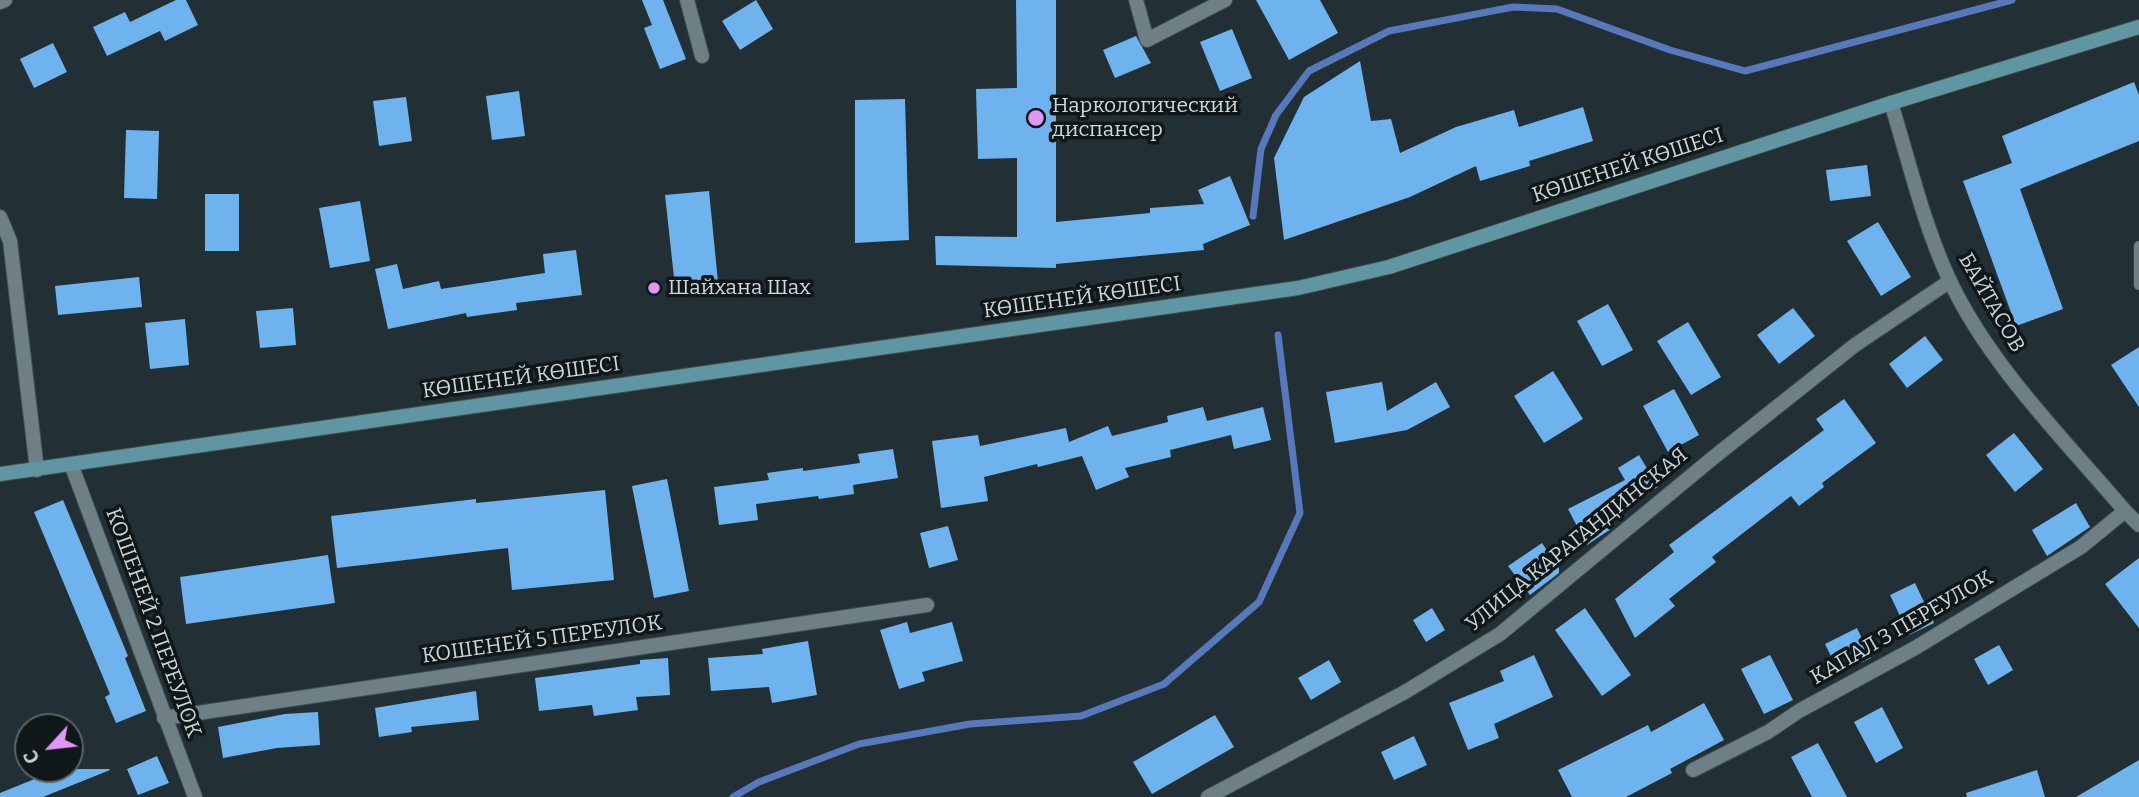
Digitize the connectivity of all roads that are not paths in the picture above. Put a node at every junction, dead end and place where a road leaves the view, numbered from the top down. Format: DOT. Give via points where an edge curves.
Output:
graph roads {
  1 [pos="5,0"];
  2 [pos="687,0"];
  3 [pos="1136,0"];
  4 [pos="1225,0"];
  5 [pos="0,2"];
  6 [pos="2139,27"];
  7 [pos="702,56"];
  8 [pos="1891,103"];
  9 [pos="0,217"];
  10 [pos="2139,246"];
  11 [pos="1950,281"];
  12 [pos="2139,285"];
  13 [pos="71,464"];
  14 [pos="37,470"];
  15 [pos="0,474"];
  16 [pos="2125,511"];
  17 [pos="2139,525"];
  18 [pos="926,605"];
  19 [pos="164,718"];
  20 [pos="1693,770"];
  21 [pos="195,797"];
  22 [pos="1208,797"];
  1 -- 5 [label="street"];
  2 -- 7 [label="street"];
  3 -- 4 [label="street" via="1147,40"];
  6 -- 8 [label="main road, КӨШЕНЕЙ КӨШЕСІ"];
  8 -- 11 [label="street, БАЙТАСОВ" via="1931,235"];
  8 -- 13 [label="main road, КӨШЕНЕЙ КӨШЕСІ" via="1389,267 1298,288"];
  9 -- 14 [label="street" via="10,241"];
  10 -- 12 [label="lane"];
  11 -- 16 [label="street, БАЙТАСОВ" via="1992,354"];
  11 -- 22 [label="street, УЛИЦА КАРАГАНДИНСКАЯ" via="1854,345 1500,634 1405,692"];
  13 -- 14 [label="main road, КӨШЕНЕЙ КӨШЕСІ"];
  13 -- 19 [label="street, КОШЕНЕЙ 2 ПЕРЕУЛОК"];
  14 -- 15 [label="main road, КӨШЕНЕЙ КӨШЕСІ"];
  16 -- 17 [label="street, БАЙТАСОВ"];
  16 -- 20 [label="street, КАПАЛ 3 ПЕРЕУЛОК" via="2081,547 1915,648"];
  18 -- 19 [label="street, КОШЕНЕЙ 5 ПЕРЕУЛОК"];
  19 -- 21 [label="street, КОШЕНЕЙ 2 ПЕРЕУЛОК"];
}
